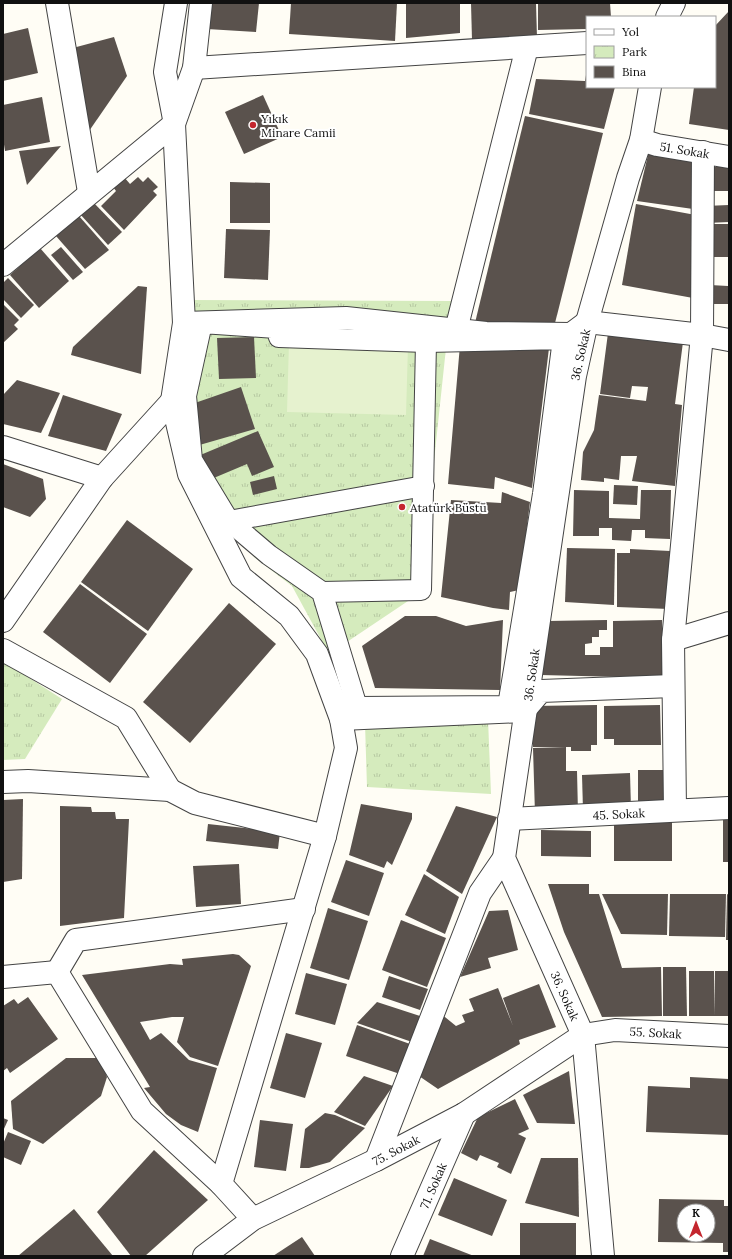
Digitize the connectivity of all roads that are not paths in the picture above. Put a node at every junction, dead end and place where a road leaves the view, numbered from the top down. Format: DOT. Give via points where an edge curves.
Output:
graph roads {
  1 [pos="57,3"];
  2 [pos="176,3"];
  3 [pos="201,3"];
  4 [pos="654,3"];
  5 [pos="674,3"];
  6 [pos="660,16"];
  7 [pos="668,16"];
  8 [pos="586,43"];
  9 [pos="527,47"];
  10 [pos="194,68"];
  11 [pos="650,88"];
  12 [pos="174,122"];
  13 [pos="642,140"];
  14 [pos="703,152"];
  15 [pos="729,157"];
  16 [pos="89,192"];
  17 [pos="3,265"];
  18 [pos="587,322"];
  19 [pos="193,323"];
  20 [pos="456,330"];
  21 [pos="702,335"];
  22 [pos="729,340"];
  23 [pos="426,342"];
  24 [pos="172,401"];
  25 [pos="3,446"];
  26 [pos="102,478"];
  27 [pos="424,486"];
  28 [pos="229,521"];
  29 [pos="322,592"];
  30 [pos="3,621"];
  31 [pos="729,623"];
  32 [pos="672,640"];
  33 [pos="3,650"];
  34 [pos="673,686"];
  35 [pos="524,711"];
  36 [pos="340,719"];
  37 [pos="3,782"];
  38 [pos="170,790"];
  39 [pos="729,808"];
  40 [pos="675,810"];
  41 [pos="509,819"];
  42 [pos="325,836"];
  43 [pos="504,858"];
  44 [pos="304,909"];
  45 [pos="57,972"];
  46 [pos="3,977"];
  47 [pos="583,1035"];
  48 [pos="729,1036"];
  49 [pos="464,1114"];
  50 [pos="376,1160"];
  51 [pos="222,1184"];
  52 [pos="253,1220"];
  53 [pos="204,1256"];
  54 [pos="402,1256"];
  55 [pos="604,1256"];
  1 -- 16 [label="street"];
  2 -- 12 [label="street" via="165,72"];
  3 -- 10 [label="street"];
  4 -- 6 [label="street"];
  5 -- 7 [label="street"];
  8 -- 9 [label="street"];
  9 -- 10 [label="street"];
  9 -- 20 [label="street"];
  10 -- 12 [label="street"];
  11 -- 13 [label="street, 36. Sokak"];
  12 -- 16 [label="street"];
  12 -- 19 [label="street"];
  13 -- 14 [label="street, 51. Sokak" via="657,145"];
  13 -- 18 [label="street, 36. Sokak" via="628,178"];
  14 -- 15 [label="street, 51. Sokak"];
  14 -- 21 [label="street"];
  16 -- 17 [label="street"];
  18 -- 20 [label="street" via="571,334"];
  18 -- 21 [label="street"];
  18 -- 35 [label="street, 36. Sokak" via="575,376"];
  19 -- 20 [label="street" via="346,318"];
  19 -- 23 [label="street" via="276,328 279,337"];
  19 -- 24 [label="street"];
  19 -- 28 [label="street" via="186,396 192,460"];
  21 -- 22 [label="street"];
  21 -- 32 [label="street"];
  23 -- 27 [label="street"];
  23 -- 29 [label="street" via="563,338 543,494 508,706 357,707"];
  24 -- 26 [label="street"];
  24 -- 36 [label="street" via="190,474 241,577 289,616 317,654"];
  25 -- 26 [label="street"];
  26 -- 30 [label="street"];
  27 -- 28 [label="street"];
  27 -- 29 [label="street" via="421,590"];
  28 -- 29 [label="street" via="269,555"];
  31 -- 32 [label="street"];
  32 -- 34 [label="street"];
  33 -- 38 [label="street" via="126,718"];
  34 -- 35 [label="street" via="541,691"];
  34 -- 40 [label="street"];
  35 -- 36 [label="street"];
  35 -- 41 [label="street, 36. Sokak"];
  36 -- 42 [label="street" via="346,748"];
  37 -- 38 [label="street" via="28,781"];
  38 -- 42 [label="street" via="195,803"];
  39 -- 40 [label="street, 45. Sokak"];
  40 -- 41 [label="street, 45. Sokak"];
  41 -- 43 [label="street, 36. Sokak"];
  42 -- 44 [label="street"];
  43 -- 47 [label="street, 36. Sokak"];
  43 -- 50 [label="street" via="480,893"];
  44 -- 45 [label="street" via="76,940"];
  44 -- 51 [label="street"];
  45 -- 46 [label="street"];
  45 -- 51 [label="street" via="142,1111"];
  47 -- 48 [label="street, 55. Sokak" via="615,1030"];
  47 -- 49 [label="street, 75. Sokak"];
  47 -- 55 [label="street, 36. Sokak"];
  49 -- 50 [label="street, 75. Sokak"];
  49 -- 54 [label="street, 71. Sokak"];
  50 -- 52 [label="street, 75. Sokak"];
  51 -- 52 [label="street"];
  52 -- 53 [label="street, 75. Sokak"];
}
